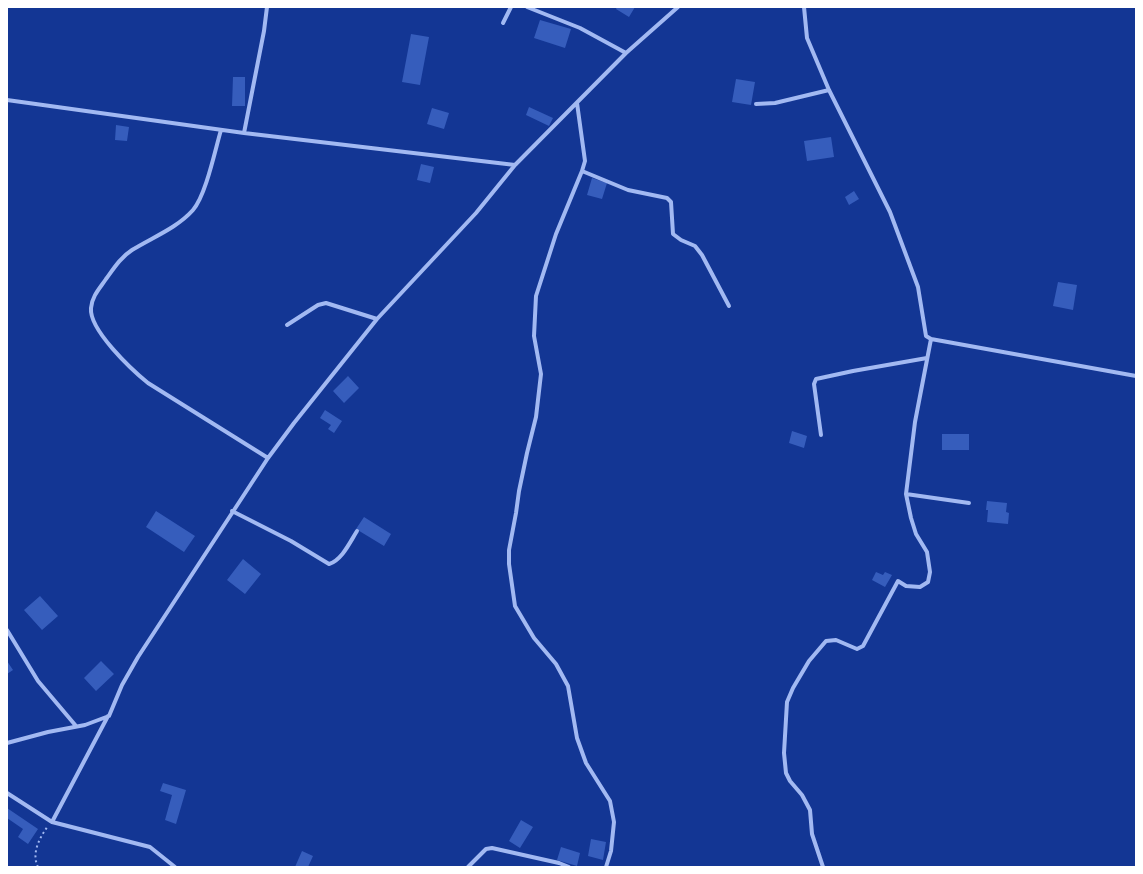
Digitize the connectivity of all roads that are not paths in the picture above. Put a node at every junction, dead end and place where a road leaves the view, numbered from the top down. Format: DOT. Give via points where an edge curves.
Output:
graph roads {
  1 [pos="267,7"];
  2 [pos="510,7"];
  3 [pos="528,7"];
  4 [pos="678,7"];
  5 [pos="804,7"];
  6 [pos="503,23"];
  7 [pos="626,53"];
  8 [pos="829,90"];
  9 [pos="7,100"];
  10 [pos="577,103"];
  11 [pos="756,104"];
  12 [pos="221,130"];
  13 [pos="244,134"];
  14 [pos="515,166"];
  15 [pos="582,171"];
  16 [pos="729,306"];
  17 [pos="377,319"];
  18 [pos="287,325"];
  19 [pos="931,339"];
  20 [pos="927,358"];
  21 [pos="1136,376"];
  22 [pos="821,435"];
  23 [pos="268,458"];
  24 [pos="906,494"];
  25 [pos="969,503"];
  26 [pos="232,511"];
  27 [pos="357,531"];
  28 [pos="7,630"];
  29 [pos="109,716"];
  30 [pos="76,726"];
  31 [pos="7,743"];
  32 [pos="7,793"];
  33 [pos="52,822"];
  34 [pos="176,867"];
  35 [pos="468,867"];
  36 [pos="569,867"];
  37 [pos="606,867"];
  38 [pos="823,867"];
  1 -- 13 [label="street"];
  2 -- 6 [label="street"];
  3 -- 7 [label="street" via="580,28"];
  4 -- 7 [label="street"];
  5 -- 8 [label="street" via="807,38"];
  7 -- 10 [label="street"];
  8 -- 11 [label="street" via="775,103"];
  8 -- 19 [label="street" via="890,212 918,287 926,336"];
  9 -- 12 [label="street"];
  10 -- 14 [label="street"];
  10 -- 15 [label="street" via="585,161"];
  12 -- 13 [label="street"];
  12 -- 23 [label="street" via="205,187 195,208 119,261 95,294 92,316 99,330 134,372"];
  13 -- 14 [label="street"];
  14 -- 17 [label="street" via="476,213"];
  15 -- 16 [label="street" via="628,190 667,198 671,202 673,234 695,246"];
  15 -- 37 [label="street" via="556,234 536,296 534,336 541,374 536,417 519,491 508,564 516,606 534,638 556,664 568,686 577,738 586,763 610,801 614,822 611,851"];
  17 -- 18 [label="street" via="326,303 318,305"];
  17 -- 23 [label="street"];
  19 -- 20 [label="street"];
  19 -- 21 [label="street"];
  20 -- 22 [label="street" via="816,379 814,384"];
  20 -- 24 [label="street" via="914,422"];
  23 -- 26 [label="street"];
  24 -- 25 [label="street"];
  24 -- 38 [label="street" via="916,534 927,552 930,572 928,582 920,587 906,586 898,581 863,646 857,649 836,640 826,640 809,661 788,702 784,753 786,773 810,810 812,834"];
  26 -- 27 [label="street" via="329,564 338,558"];
  26 -- 29 [label="street" via="138,657 122,685"];
  28 -- 30 [label="street" via="38,681"];
  29 -- 30 [label="street"];
  29 -- 33 [label="street"];
  30 -- 31 [label="street"];
  32 -- 33 [label="street"];
  33 -- 34 [label="street" via="150,847"];
  35 -- 36 [label="street" via="486,849 492,848"];
}
